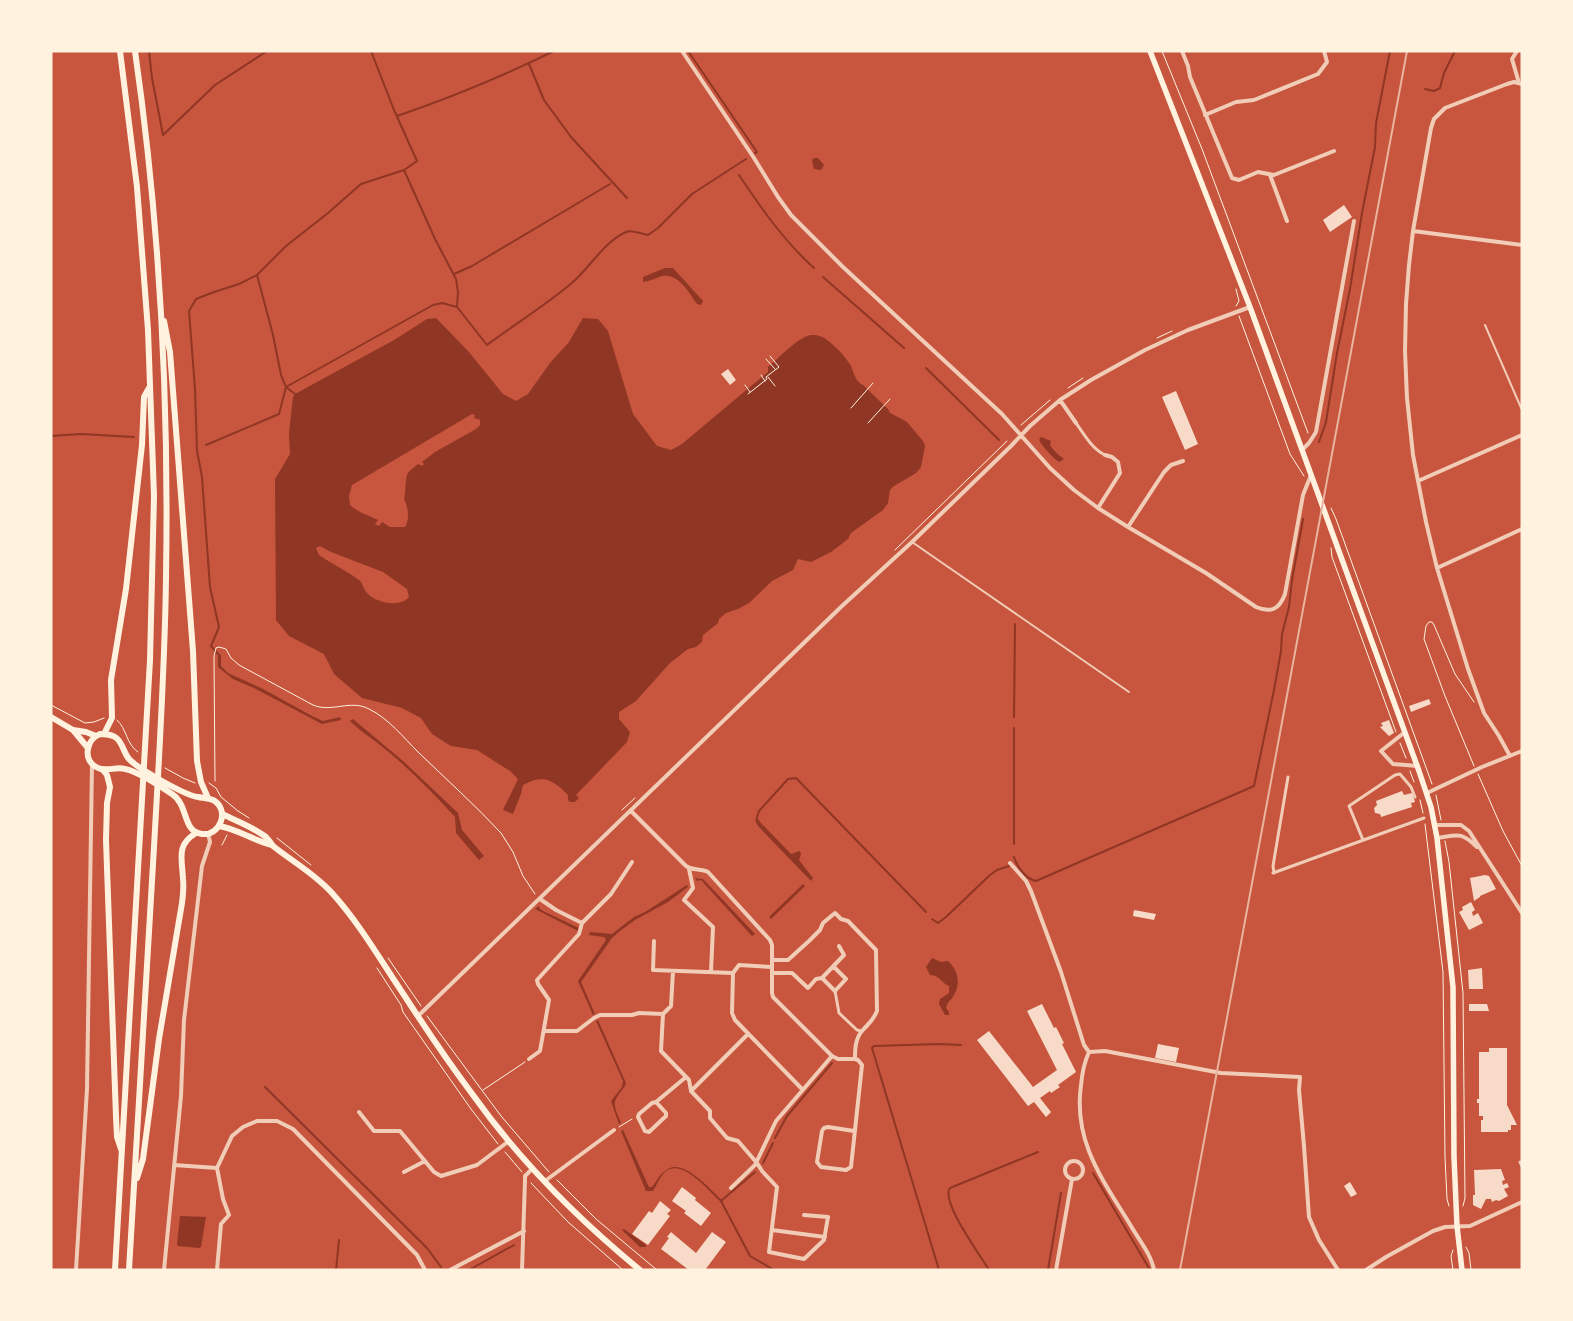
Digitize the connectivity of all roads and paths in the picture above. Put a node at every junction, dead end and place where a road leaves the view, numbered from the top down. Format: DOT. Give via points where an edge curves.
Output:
graph roads {
  1 [pos="120,51"];
  2 [pos="135,51"];
  3 [pos="682,51"];
  4 [pos="1150,51"];
  5 [pos="1162,51"];
  6 [pos="1182,51"];
  7 [pos="1324,51"];
  8 [pos="1517,51"];
  9 [pos="1521,83"];
  10 [pos="1205,115"];
  11 [pos="1334,151"];
  12 [pos="1270,175"];
  13 [pos="1354,221"];
  14 [pos="1287,222"];
  15 [pos="1413,231"];
  16 [pos="1522,244"];
  17 [pos="1236,290"];
  18 [pos="159,293"];
  19 [pos="1235,306"];
  20 [pos="1250,307"];
  21 [pos="1239,317"];
  22 [pos="1485,325"];
  23 [pos="770,356"];
  24 [pos="766,359"];
  25 [pos="775,370"];
  26 [pos="760,375"];
  27 [pos="767,376"];
  28 [pos="764,381"];
  29 [pos="873,384"];
  30 [pos="745,385"];
  31 [pos="776,386"];
  32 [pos="150,387"];
  33 [pos="750,392"];
  34 [pos="748,394"];
  35 [pos="890,399"];
  36 [pos="1060,400"];
  37 [pos="851,408"];
  38 [pos="1522,410"];
  39 [pos="1076,423"];
  40 [pos="868,424"];
  41 [pos="1021,435"];
  42 [pos="1522,435"];
  43 [pos="1309,443"];
  44 [pos="1302,450"];
  45 [pos="1105,455"];
  46 [pos="1182,460"];
  47 [pos="1310,475"];
  48 [pos="1418,481"];
  49 [pos="1307,484"];
  50 [pos="1330,507"];
  51 [pos="1098,508"];
  52 [pos="1128,527"];
  53 [pos="1522,529"];
  54 [pos="912,542"];
  55 [pos="1330,548"];
  56 [pos="1438,568"];
  57 [pos="1128,692"];
  58 [pos="1474,703"];
  59 [pos="51,705"];
  60 [pos="51,717"];
  61 [pos="112,718"];
  62 [pos="73,730"];
  63 [pos="1405,732"];
  64 [pos="104,734"];
  65 [pos="96,736"];
  66 [pos="1398,737"];
  67 [pos="88,748"];
  68 [pos="1522,751"];
  69 [pos="143,755"];
  70 [pos="1510,756"];
  71 [pos="1473,762"];
  72 [pos="92,764"];
  73 [pos="159,764"];
  74 [pos="1409,766"];
  75 [pos="1418,766"];
  76 [pos="103,770"];
  77 [pos="1479,776"];
  78 [pos="1288,777"];
  79 [pos="216,781"];
  80 [pos="201,782"];
  81 [pos="1434,790"];
  82 [pos="1427,792"];
  83 [pos="221,796"];
  84 [pos="1416,796"];
  85 [pos="208,798"];
  86 [pos="631,811"];
  87 [pos="222,814"];
  88 [pos="1424,818"];
  89 [pos="1435,825"];
  90 [pos="220,826"];
  91 [pos="196,832"];
  92 [pos="208,834"];
  93 [pos="1437,838"];
  94 [pos="1363,840"];
  95 [pos="273,845"];
  96 [pos="1482,853"];
  97 [pos="1448,856"];
  98 [pos="1430,859"];
  99 [pos="632,862"];
  100 [pos="1010,862"];
  101 [pos="1522,866"];
  102 [pos="690,869"];
  103 [pos="536,895"];
  104 [pos="540,899"];
  105 [pos="1522,913"];
  106 [pos="582,923"];
  107 [pos="654,942"];
  108 [pos="840,946"];
  109 [pos="772,960"];
  110 [pos="374,962"];
  111 [pos="772,967"];
  112 [pos="834,967"];
  113 [pos="673,971"];
  114 [pos="711,972"];
  115 [pos="733,973"];
  116 [pos="772,973"];
  117 [pos="822,978"];
  118 [pos="406,983"];
  119 [pos="835,991"];
  120 [pos="424,1010"];
  121 [pos="664,1014"];
  122 [pos="418,1016"];
  123 [pos="544,1031"];
  124 [pos="862,1031"];
  125 [pos="748,1034"];
  126 [pos="1089,1052"];
  127 [pos="832,1056"];
  128 [pos="529,1059"];
  129 [pos="855,1059"];
  130 [pos="686,1077"];
  131 [pos="802,1090"];
  132 [pos="482,1091"];
  133 [pos="691,1091"];
  134 [pos="656,1102"];
  135 [pos="359,1112"];
  136 [pos="639,1114"];
  137 [pos="624,1125"];
  138 [pos="614,1130"];
  139 [pos="854,1131"];
  140 [pos="509,1140"];
  141 [pos="501,1147"];
  142 [pos="122,1153"];
  143 [pos="424,1161"];
  144 [pos="757,1163"];
  145 [pos="174,1164"];
  146 [pos="217,1168"];
  147 [pos="533,1168"];
  148 [pos="404,1172"];
  149 [pos="525,1176"];
  150 [pos="553,1176"];
  151 [pos="1072,1179"];
  152 [pos="545,1182"];
  153 [pos="731,1188"];
  154 [pos="134,1189"];
  155 [pos="1522,1202"];
  156 [pos="1463,1209"];
  157 [pos="1449,1210"];
  158 [pos="804,1215"];
  159 [pos="1458,1226"];
  160 [pos="772,1230"];
  161 [pos="524,1231"];
  162 [pos="825,1238"];
  163 [pos="1466,1246"];
  164 [pos="1453,1248"];
  165 [pos="76,1270"];
  166 [pos="115,1270"];
  167 [pos="129,1270"];
  168 [pos="164,1270"];
  169 [pos="217,1270"];
  170 [pos="425,1270"];
  171 [pos="450,1270"];
  172 [pos="522,1270"];
  173 [pos="623,1270"];
  174 [pos="640,1270"];
  175 [pos="657,1270"];
  176 [pos="1056,1270"];
  177 [pos="1154,1270"];
  178 [pos="1338,1270"];
  179 [pos="1366,1270"];
  180 [pos="1453,1270"];
  181 [pos="1462,1270"];
  182 [pos="1471,1270"];
  1 -- 32 [label="main road" via="137,188"];
  2 -- 18 [label="main road"];
  3 -- 41 [label="street" via="791,215"];
  4 -- 20 [label="main road"];
  5 -- 43 [label="path" via="1202,149"];
  6 -- 10 [label="street"];
  7 -- 10 [label="street" via="1327,62 1318,74 1254,100 1236,102"];
  8 -- 9 [label="street" via="1512,60"];
  9 -- 15 [label="street" via="1507,84 1445,108 1434,119"];
  10 -- 12 [label="street" via="1232,178 1239,180 1258,172"];
  11 -- 12 [label="street"];
  12 -- 14 [label="street"];
  13 -- 43 [label="street" via="1316,432"];
  15 -- 16 [label="street"];
  15 -- 48 [label="street" via="1405,351 1408,407"];
  17 -- 19 [label="path" via="1239,303"];
  18 -- 80 [label="main road" via="170,352"];
  18 -- 154 [label="main road" via="167,493 166,605"];
  20 -- 36 [label="street" via="1145,350"];
  20 -- 44 [label="main road"];
  21 -- 49 [label="path" via="1290,454"];
  22 -- 38 [label="lane"];
  23 -- 25 [label="path" via="779,367"];
  24 -- 25 [label="path"];
  25 -- 27 [label="path"];
  26 -- 28 [label="path"];
  27 -- 28 [label="path"];
  27 -- 31 [label="path"];
  28 -- 33 [label="path"];
  29 -- 37 [label="path"];
  30 -- 33 [label="path"];
  32 -- 61 [label="main road" via="144,397 126,589 111,680"];
  32 -- 142 [label="main road" via="154,496 150,660"];
  33 -- 34 [label="path"];
  35 -- 40 [label="path"];
  36 -- 39 [label="street"];
  36 -- 41 [label="street"];
  39 -- 45 [label="street" via="1097,450"];
  41 -- 51 [label="street" via="1050,468"];
  41 -- 54 [label="street"];
  42 -- 48 [label="street"];
  43 -- 44 [label="street"];
  44 -- 47 [label="main road"];
  45 -- 51 [label="street" via="1118,462 1120,473"];
  46 -- 52 [label="street" via="1164,472"];
  47 -- 49 [label="street"];
  47 -- 63 [label="main road"];
  48 -- 56 [label="street"];
  49 -- 52 [label="street" via="1285,594 1277,608 1271,610 1256,608 1206,573"];
  50 -- 81 [label="path"];
  51 -- 52 [label="street"];
  53 -- 56 [label="street"];
  54 -- 57 [label="lane"];
  54 -- 86 [label="street"];
  55 -- 66 [label="path"];
  56 -- 70 [label="street" via="1484,714"];
  58 -- 71 [label="path" via="1456,674 1432,622 1428,623 1424,639"];
  59 -- 61 [label="path" via="85,723"];
  60 -- 62 [label="main road"];
  61 -- 64 [label="main road"];
  61 -- 69 [label="path" via="122,725 132,748"];
  62 -- 65 [label="main road"];
  62 -- 67 [label="main road"];
  63 -- 66 [label="street"];
  63 -- 75 [label="main road"];
  64 -- 65 [label="main road"];
  64 -- 85 [label="main road" via="118,739 135,764 192,796"];
  65 -- 67 [label="main road"];
  66 -- 74 [label="path"];
  66 -- 74 [label="street" via="1381,751 1393,764"];
  67 -- 72 [label="main road"];
  68 -- 70 [label="street"];
  70 -- 81 [label="street"];
  72 -- 76 [label="main road"];
  72 -- 165 [label="street" via="87,1089"];
  73 -- 80 [label="path" via="190,782"];
  74 -- 75 [label="street"];
  75 -- 82 [label="main road"];
  76 -- 91 [label="main road" via="122,768 132,771 173,794 181,803 188,824"];
  76 -- 142 [label="main road" via="110,787 106,840 117,1137"];
  77 -- 101 [label="path"];
  78 -- 94 [label="street" via="1273,873"];
  79 -- 103 [label="path" via="214,656 219,647 226,649 239,665 313,705 325,709 354,704 376,713 501,834"];
  80 -- 83 [label="path" via="213,785"];
  80 -- 85 [label="main road"];
  81 -- 82 [label="street"];
  82 -- 89 [label="main road"];
  84 -- 94 [label="street" via="1400,774 1395,774 1348,806"];
  85 -- 87 [label="main road" via="217,804"];
  86 -- 102 [label="street"];
  86 -- 104 [label="street"];
  87 -- 90 [label="main road"];
  87 -- 95 [label="main road" via="259,833"];
  88 -- 94 [label="street"];
  89 -- 93 [label="main road"];
  89 -- 96 [label="street" via="1461,825 1469,831"];
  90 -- 92 [label="main road"];
  90 -- 95 [label="main road"];
  91 -- 92 [label="main road"];
  91 -- 154 [label="main road" via="188,838 182,850 182,903 143,1159"];
  92 -- 145 [label="street" via="210,842 202,866 184,1020"];
  93 -- 96 [label="street" via="1463,836"];
  93 -- 159 [label="main road" via="1453,987 1454,1157"];
  95 -- 122 [label="main road" via="300,864 343,906"];
  96 -- 105 [label="street"];
  97 -- 156 [label="path" via="1463,993"];
  98 -- 157 [label="path" via="1443,972 1445,1157"];
  99 -- 106 [label="street" via="611,894"];
  100 -- 126 [label="street" via="1031,891"];
  102 -- 109 [label="street" via="708,872 770,940"];
  102 -- 114 [label="street" via="693,888 684,900 713,927"];
  104 -- 106 [label="street"];
  104 -- 120 [label="street"];
  106 -- 123 [label="street" via="579,934 537,980 549,1000"];
  107 -- 113 [label="street" via="653,970"];
  108 -- 112 [label="street" via="844,956"];
  109 -- 111 [label="street"];
  109 -- 124 [label="street" via="788,960 835,913 841,920 848,921 876,950 877,1012 874,1020"];
  110 -- 141 [label="path" via="403,1012 470,1109"];
  111 -- 115 [label="street" via="738,965"];
  111 -- 116 [label="street"];
  112 -- 117 [label="street"];
  112 -- 119 [label="street" via="846,979"];
  113 -- 114 [label="street"];
  113 -- 121 [label="street" via="671,1006"];
  114 -- 115 [label="street"];
  115 -- 125 [label="street" via="732,1012"];
  116 -- 117 [label="street" via="792,974 808,988 816,979"];
  116 -- 127 [label="street" via="773,997"];
  117 -- 119 [label="street"];
  118 -- 120 [label="path"];
  119 -- 124 [label="street" via="839,1012"];
  120 -- 122 [label="street"];
  120 -- 132 [label="path"];
  121 -- 123 [label="street" via="605,1015 594,1018 577,1032"];
  121 -- 130 [label="street" via="661,1051"];
  122 -- 140 [label="main road" via="474,1097"];
  123 -- 128 [label="street" via="540,1050"];
  124 -- 129 [label="street" via="855,1047"];
  125 -- 131 [label="street"];
  125 -- 133 [label="street"];
  126 -- 177 [label="street" via="1078,1103 1085,1141 1098,1172"];
  126 -- 178 [label="street" via="1105,1051 1221,1073 1300,1077 1309,1218"];
  127 -- 129 [label="street"];
  127 -- 131 [label="street"];
  128 -- 132 [label="path"];
  129 -- 139 [label="street" via="862,1064"];
  130 -- 133 [label="street" via="690,1080"];
  130 -- 134 [label="street"];
  131 -- 144 [label="street" via="776,1121"];
  132 -- 150 [label="path"];
  133 -- 144 [label="street" via="710,1111 710,1118 727,1138 738,1141"];
  134 -- 136 [label="street"];
  134 -- 136 [label="street" via="666,1116 650,1132 644,1131"];
  135 -- 143 [label="street" via="374,1131 404,1133"];
  136 -- 137 [label="path"];
  138 -- 150 [label="street"];
  139 -- 139 [label="street" via="851,1167 846,1170 820,1167 817,1162 824,1128"];
  140 -- 141 [label="street"];
  140 -- 147 [label="main road"];
  141 -- 143 [label="street" via="477,1165 446,1175 438,1175"];
  141 -- 149 [label="path"];
  142 -- 166 [label="main road"];
  143 -- 148 [label="street"];
  144 -- 153 [label="street"];
  144 -- 160 [label="street" via="777,1187"];
  145 -- 146 [label="street"];
  145 -- 168 [label="street"];
  146 -- 169 [label="street" via="230,1215 221,1224"];
  146 -- 170 [label="street" via="232,1136 243,1127 257,1121 277,1121 293,1129 417,1254"];
  147 -- 149 [label="street"];
  147 -- 152 [label="main road"];
  149 -- 161 [label="street"];
  149 -- 173 [label="path" via="568,1222"];
  150 -- 152 [label="street"];
  150 -- 175 [label="path" via="596,1219"];
  151 -- 151 [label="street" via="1081,1176 1083,1171 1076,1162 1070,1162 1066,1167 1065,1173"];
  151 -- 176 [label="street"];
  152 -- 174 [label="main road"];
  154 -- 167 [label="main road"];
  155 -- 159 [label="street" via="1470,1226"];
  158 -- 162 [label="street" via="828,1217"];
  159 -- 179 [label="street" via="1433,1231"];
  159 -- 181 [label="main road"];
  160 -- 162 [label="street"];
  160 -- 162 [label="street" via="769,1252 804,1259"];
  161 -- 171 [label="street"];
  161 -- 172 [label="street"];
  163 -- 182 [label="path"];
  164 -- 180 [label="path"];
}
